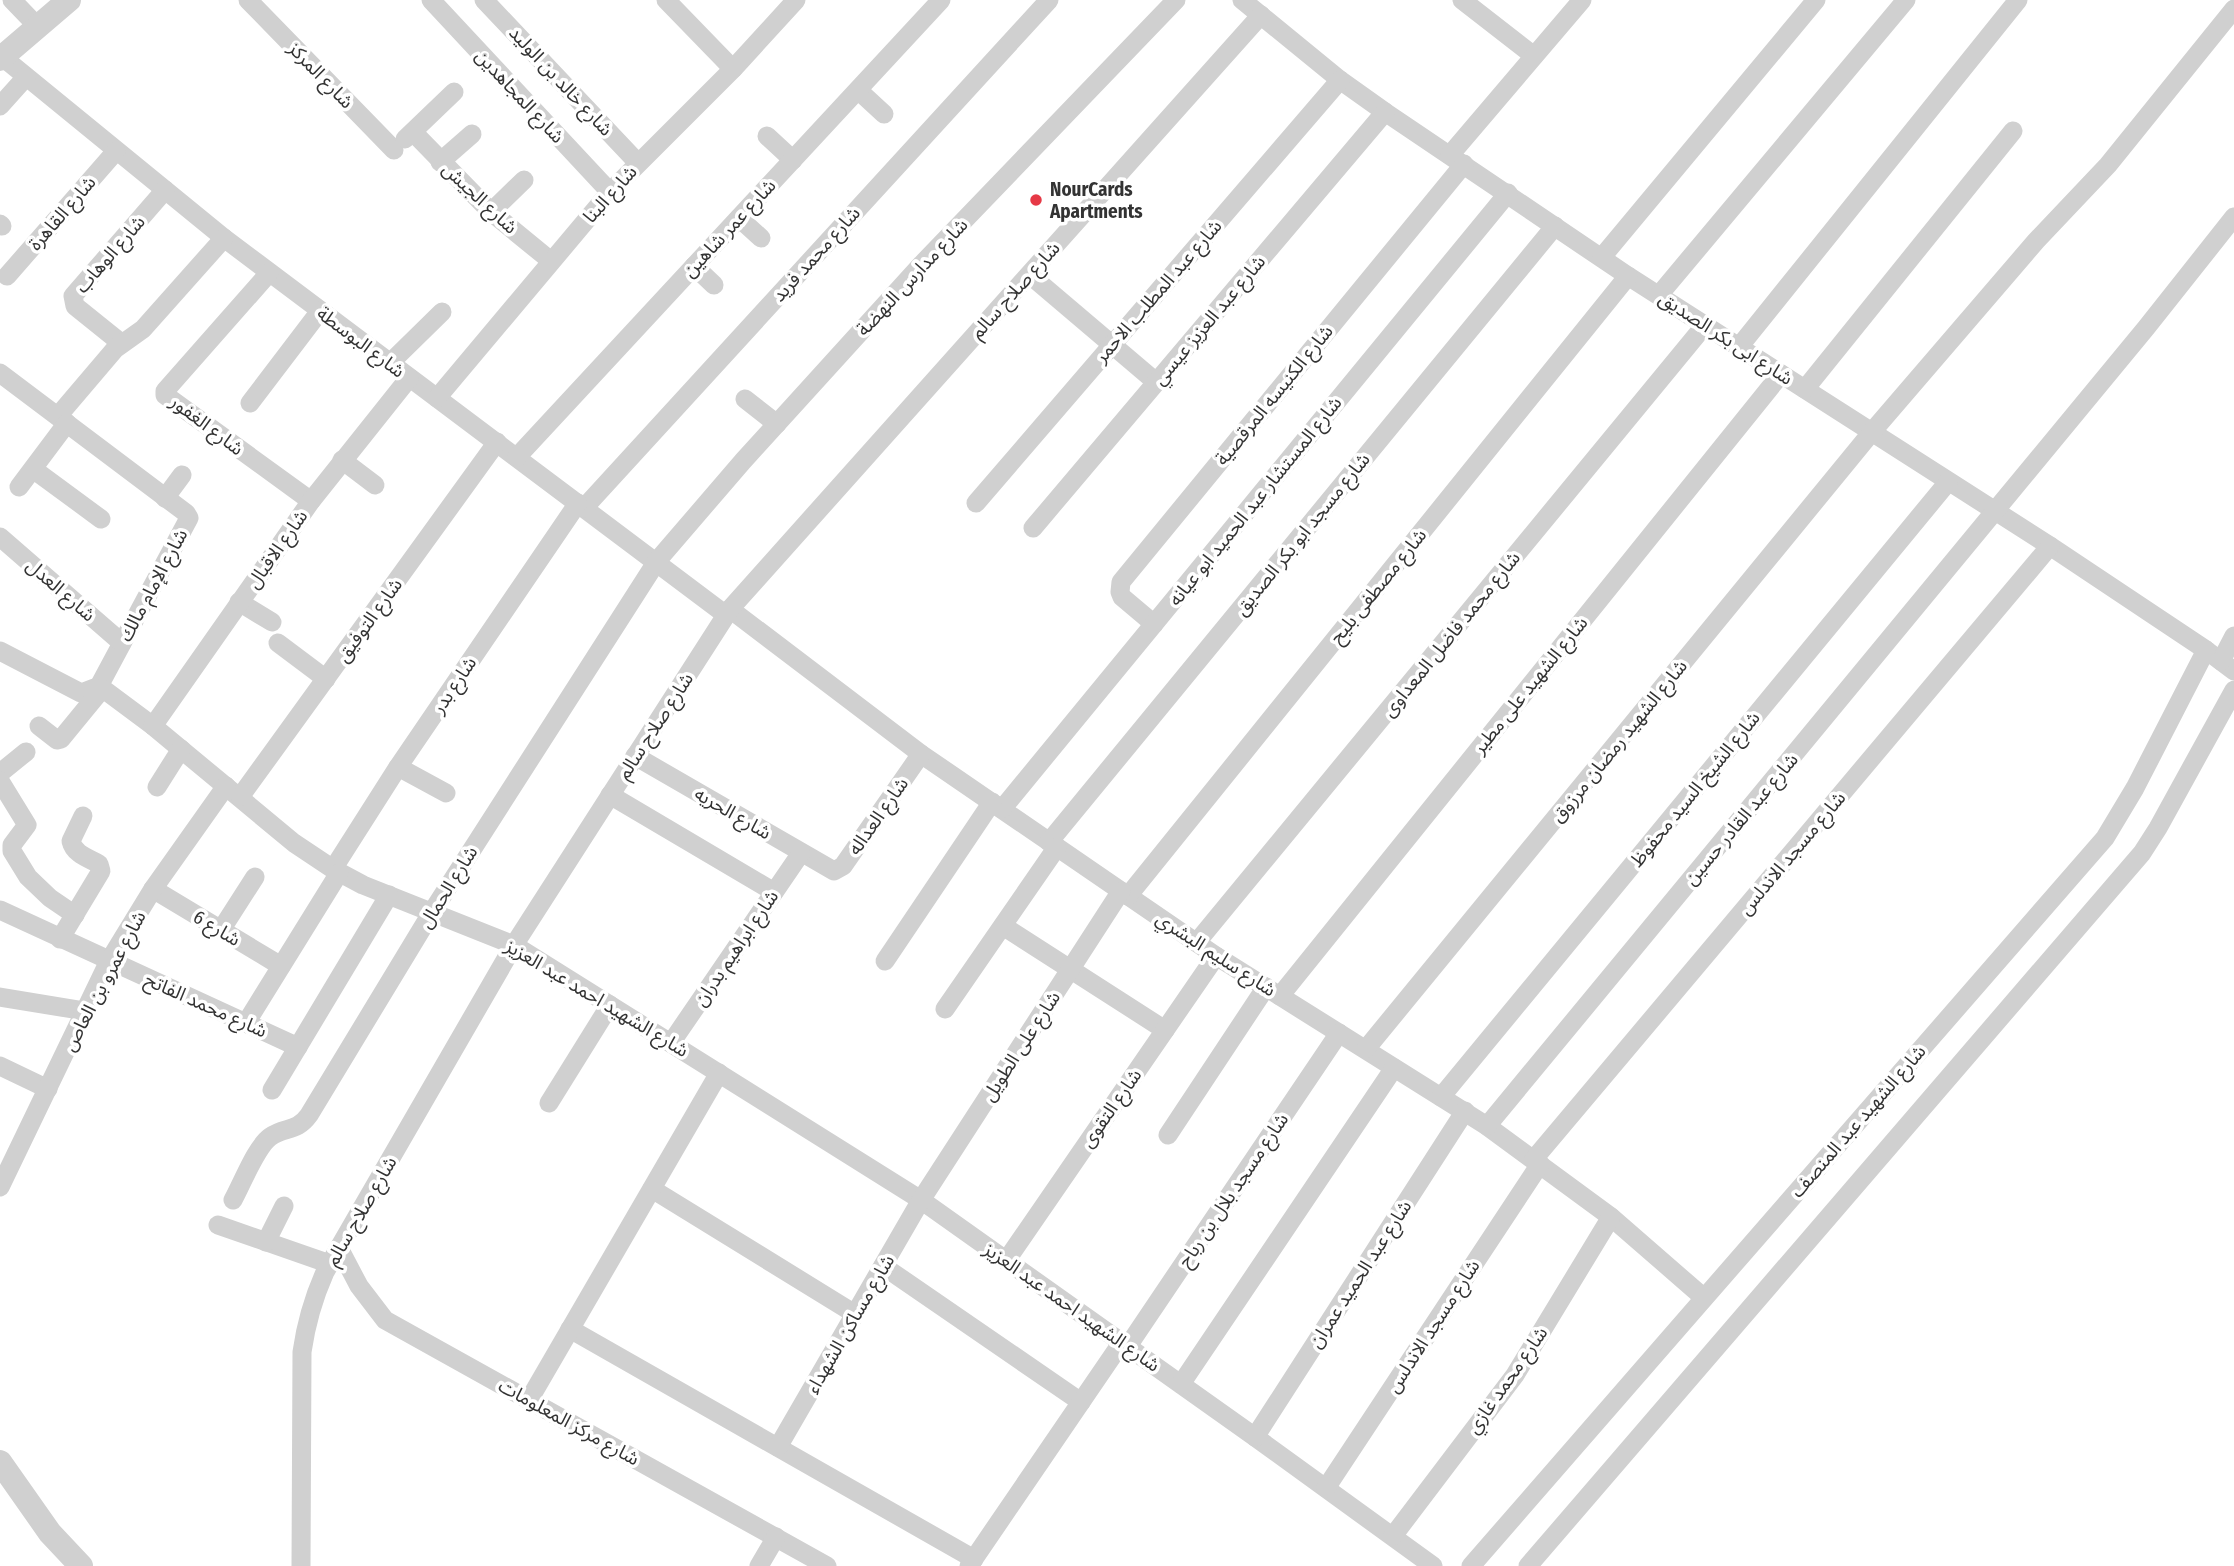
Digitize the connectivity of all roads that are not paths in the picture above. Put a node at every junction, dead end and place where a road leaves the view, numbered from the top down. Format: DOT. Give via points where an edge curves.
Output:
graph roads {
  1 [pos="12,0"];
  2 [pos="69,0"];
  3 [pos="248,0"];
  4 [pos="431,0"];
  5 [pos="484,0"];
  6 [pos="666,0"];
  7 [pos="796,0"];
  8 [pos="941,0"];
  9 [pos="1049,0"];
  10 [pos="1175,0"];
  11 [pos="1242,0"];
  12 [pos="1462,0"];
  13 [pos="1816,0"];
  14 [pos="1906,0"];
  15 [pos="2018,0"];
  16 [pos="1579,1"];
  17 [pos="2234,9"];
  18 [pos="1261,15"];
  19 [pos="38,27"];
  20 [pos="1534,56"];
  21 [pos="1,58"];
  22 [pos="733,69"];
  23 [pos="26,77"];
  24 [pos="1340,80"];
  25 [pos="858,90"];
  26 [pos="454,92"];
  27 [pos="0,106"];
  28 [pos="1385,112"];
  29 [pos="884,114"];
  30 [pos="2013,131"];
  31 [pos="413,132"];
  32 [pos="472,134"];
  33 [pos="767,136"];
  34 [pos="116,151"];
  35 [pos="793,160"];
  36 [pos="1457,160"];
  37 [pos="440,162"];
  38 [pos="638,163"];
  39 [pos="524,180"];
  40 [pos="165,190"];
  41 [pos="610,192"];
  42 [pos="1508,193"];
  43 [pos="491,212"];
  44 [pos="2234,217"];
  45 [pos="739,218"];
  46 [pos="1555,226"];
  47 [pos="224,238"];
  48 [pos="761,238"];
  49 [pos="1602,257"];
  50 [pos="551,261"];
  51 [pos="694,267"];
  52 [pos="269,273"];
  53 [pos="1030,275"];
  54 [pos="7,276"];
  55 [pos="1628,276"];
  56 [pos="714,285"];
  57 [pos="1659,295"];
  58 [pos="320,311"];
  59 [pos="442,312"];
  60 [pos="1705,325"];
  61 [pos="121,343"];
  62 [pos="1112,345"];
  63 [pos="1739,347"];
  64 [pos="390,363"];
  65 [pos="0,373"];
  66 [pos="1781,374"];
  67 [pos="409,378"];
  68 [pos="1156,382"];
  69 [pos="1805,389"];
  70 [pos="437,398"];
  71 [pos="745,399"];
  72 [pos="250,403"];
  73 [pos="62,420"];
  74 [pos="777,424"];
  75 [pos="1871,433"];
  76 [pos="497,442"];
  77 [pos="517,457"];
  78 [pos="342,460"];
  79 [pos="33,469"];
  80 [pos="182,475"];
  81 [pos="1948,482"];
  82 [pos="375,485"];
  83 [pos="19,487"];
  84 [pos="165,498"];
  85 [pos="311,501"];
  86 [pos="976,503"];
  87 [pos="581,505"];
  88 [pos="1995,512"];
  89 [pos="101,519"];
  90 [pos="1033,528"];
  91 [pos="0,537"];
  92 [pos="2050,546"];
  93 [pos="657,561"];
  94 [pos="239,602"];
  95 [pos="728,612"];
  96 [pos="272,622"];
  97 [pos="1154,624"];
  98 [pos="2234,636"];
  99 [pos="122,643"];
  100 [pos="278,643"];
  101 [pos="0,651"];
  102 [pos="2220,661"];
  103 [pos="326,679"];
  104 [pos="100,689"];
  105 [pos="2234,690"];
  106 [pos="38,726"];
  107 [pos="153,726"];
  108 [pos="181,749"];
  109 [pos="26,752"];
  110 [pos="921,754"];
  111 [pos="635,756"];
  112 [pos="398,767"];
  113 [pos="0,774"];
  114 [pos="0,781"];
  115 [pos="157,787"];
  116 [pos="233,791"];
  117 [pos="446,793"];
  118 [pos="610,795"];
  119 [pos="997,806"];
  120 [pos="83,816"];
  121 [pos="1053,844"];
  122 [pos="801,853"];
  123 [pos="336,871"];
  124 [pos="831,871"];
  125 [pos="255,877"];
  126 [pos="153,889"];
  127 [pos="774,892"];
  128 [pos="1125,893"];
  129 [pos="388,895"];
  130 [pos="0,910"];
  131 [pos="432,912"];
  132 [pos="75,915"];
  133 [pos="1003,926"];
  134 [pos="221,930"];
  135 [pos="60,939"];
  136 [pos="1197,942"];
  137 [pos="514,945"];
  138 [pos="1216,956"];
  139 [pos="109,961"];
  140 [pos="885,961"];
  141 [pos="281,966"];
  142 [pos="1070,969"];
  143 [pos="1273,992"];
  144 [pos="0,997"];
  145 [pos="610,1005"];
  146 [pos="945,1009"];
  147 [pos="85,1011"];
  148 [pos="246,1023"];
  149 [pos="1165,1030"];
  150 [pos="1339,1033"];
  151 [pos="671,1043"];
  152 [pos="298,1047"];
  153 [pos="1366,1049"];
  154 [pos="0,1066"];
  155 [pos="1394,1068"];
  156 [pos="719,1073"];
  157 [pos="48,1089"];
  158 [pos="272,1090"];
  159 [pos="1441,1097"];
  160 [pos="549,1103"];
  161 [pos="1465,1111"];
  162 [pos="1487,1126"];
  163 [pos="1168,1135"];
  164 [pos="1537,1161"];
  165 [pos="0,1187"];
  166 [pos="652,1189"];
  167 [pos="233,1200"];
  168 [pos="921,1200"];
  169 [pos="284,1206"];
  170 [pos="1611,1217"];
  171 [pos="218,1226"];
  172 [pos="266,1242"];
  173 [pos="335,1256"];
  174 [pos="1006,1261"];
  175 [pos="883,1266"];
  176 [pos="1703,1297"];
  177 [pos="855,1314"];
  178 [pos="570,1329"];
  179 [pos="1125,1344"];
  180 [pos="1181,1384"];
  181 [pos="529,1400"];
  182 [pos="1081,1402"];
  183 [pos="1255,1437"];
  184 [pos="778,1447"];
  185 [pos="0,1462"];
  186 [pos="1326,1488"];
  187 [pos="1392,1536"];
  188 [pos="776,1537"];
  189 [pos="972,1562"];
  190 [pos="81,1566"];
  191 [pos="301,1566"];
  192 [pos="759,1566"];
  193 [pos="827,1566"];
  194 [pos="1433,1566"];
  195 [pos="1471,1566"];
  196 [pos="1528,1566"];
  1 -- 19 [label="street"];
  2 -- 19 [label="street"];
  3 -- 31 [label="street, شارع المركز" via="390,154"];
  4 -- 41 [label="street, شارع المجاهدين"];
  5 -- 38 [label="street, شارع خالد بن الوليد"];
  6 -- 22 [label="street"];
  7 -- 22 [label="street, شارع البنا"];
  8 -- 25 [label="street, شارع عمر شاهين"];
  9 -- 87 [label="street, شارع محمد فريد"];
  10 -- 74 [label="street, شارع مدارس النهضة" via="922,264"];
  11 -- 18 [label="street, شارع ابى بكر الصديق"];
  12 -- 20 [label="street"];
  13 -- 49 [label="street"];
  14 -- 57 [label="street"];
  15 -- 63 [label="street"];
  16 -- 20 [label="street, شارع الكنيسه المرقصية"];
  17 -- 75 [label="street, شارع الشهيد رمضان مرزوق" via="2108,165 2036,241"];
  18 -- 24 [label="street, شارع ابى بكر الصديق"];
  18 -- 53 [label="street, شارع صلاح سالم"];
  19 -- 21 [label="street"];
  20 -- 36 [label="street, شارع الكنيسه المرقصية"];
  21 -- 23 [label="street, شارع البوسطة"];
  22 -- 38 [label="street, شارع البنا"];
  23 -- 27 [label="street"];
  23 -- 34 [label="street, شارع البوسطة"];
  24 -- 28 [label="street, شارع ابى بكر الصديق"];
  24 -- 62 [label="street, شارع عبد المطلب الاحمر"];
  25 -- 29 [label="street"];
  25 -- 35 [label="street, شارع عمر شاهين"];
  26 -- 31 [label="street"];
  28 -- 36 [label="street, شارع ابى بكر الصديق"];
  28 -- 68 [label="street, شارع عبد العزيز عيسي"];
  30 -- 69 [label="street"];
  31 -- 37 [label="street, شارع الجيش"];
  32 -- 37 [label="street"];
  33 -- 35 [label="street"];
  34 -- 40 [label="street, شارع البوسطة"];
  34 -- 54 [label="street, شارع القاهرة"];
  35 -- 45 [label="street, شارع عمر شاهين"];
  36 -- 42 [label="street, شارع ابى بكر الصديق"];
  36 -- 97 [label="street, شارع الكنيسه المرقصية" via="1121,582 1122,597"];
  37 -- 43 [label="street, شارع الجيش"];
  38 -- 41 [label="street, شارع البنا"];
  39 -- 43 [label="street"];
  40 -- 47 [label="street, شارع البوسطة"];
  40 -- 61 [label="street, شارع الوهاب" via="73,296 75,306"];
  41 -- 50 [label="street, شارع البنا"];
  42 -- 46 [label="street, شارع ابى بكر الصديق"];
  42 -- 97 [label="street, شارع المستشار عبد الحميد ابو عيانه"];
  43 -- 50 [label="street, شارع الجيش"];
  44 -- 88 [label="street, شارع عبد القادر حسين"];
  45 -- 48 [label="street"];
  45 -- 51 [label="street, شارع عمر شاهين"];
  46 -- 49 [label="street, شارع ابى بكر الصديق"];
  46 -- 121 [label="street, شارع مسجد ابو بكر الصديق"];
  47 -- 52 [label="street, شارع البوسطة"];
  47 -- 61 [label="street" via="144,329"];
  49 -- 55 [label="street, شارع ابى بكر الصديق"];
  50 -- 70 [label="street, شارع البنا"];
  51 -- 56 [label="street"];
  51 -- 77 [label="street, شارع عمر شاهين"];
  52 -- 58 [label="street, شارع البوسطة"];
  52 -- 85 [label="street, شارع الغفور" via="165,395"];
  53 -- 62 [label="street"];
  53 -- 95 [label="street, شارع صلاح سالم"];
  55 -- 57 [label="street, شارع ابى بكر الصديق"];
  55 -- 128 [label="street, شارع مصطفى بليح"];
  57 -- 60 [label="street, شارع ابى بكر الصديق"];
  58 -- 64 [label="street, شارع البوسطة"];
  58 -- 72 [label="street"];
  59 -- 64 [label="street"];
  60 -- 63 [label="street, شارع ابى بكر الصديق"];
  60 -- 136 [label="street, شارع محمد فاضل المعداوى"];
  61 -- 73 [label="street"];
  62 -- 68 [label="street"];
  62 -- 86 [label="street, شارع عبد المطلب الاحمر"];
  63 -- 66 [label="street, شارع ابى بكر الصديق"];
  64 -- 67 [label="street, شارع البوسطة"];
  65 -- 73 [label="street, شارع الإمام مالك"];
  66 -- 69 [label="street, شارع ابى بكر الصديق"];
  66 -- 143 [label="street, شارع الشهيد على مطير"];
  67 -- 70 [label="street, شارع البوسطة"];
  67 -- 78 [label="street, شارع الاقبال"];
  68 -- 90 [label="street, شارع عبد العزيز عيسي"];
  69 -- 75 [label="street, شارع ابى بكر الصديق"];
  70 -- 76 [label="street, شارع البوسطة"];
  71 -- 74 [label="street"];
  73 -- 79 [label="street"];
  73 -- 84 [label="street, شارع الإمام مالك"];
  74 -- 93 [label="street, شارع مدارس النهضة"];
  75 -- 81 [label="street, شارع ابى بكر الصديق"];
  75 -- 153 [label="street, شارع الشهيد رمضان مرزوق"];
  76 -- 77 [label="street, شارع البوسطة"];
  76 -- 103 [label="street, شارع التوفيق"];
  77 -- 87 [label="street, شارع البوسطة"];
  78 -- 82 [label="street"];
  78 -- 85 [label="street, شارع الاقبال"];
  79 -- 83 [label="street"];
  79 -- 89 [label="street"];
  80 -- 84 [label="street"];
  81 -- 88 [label="street, شارع ابى بكر الصديق"];
  81 -- 159 [label="street, شارع الشيخ السيد محفوظ"];
  84 -- 99 [label="street, شارع الإمام مالك" via="186,513 188,520"];
  85 -- 94 [label="street, شارع الاقبال"];
  87 -- 93 [label="street, شارع البوسطة"];
  87 -- 112 [label="street, شارع بدر"];
  88 -- 92 [label="street, شارع ابى بكر الصديق"];
  88 -- 162 [label="street, شارع عبد القادر حسين"];
  91 -- 99 [label="street, شارع العدل"];
  92 -- 102 [label="street, شارع ابى بكر الصديق"];
  92 -- 164 [label="street, شارع مسجد الاندلس"];
  93 -- 95 [label="street, شارع البوسطة"];
  93 -- 131 [label="street, شارع الحمال"];
  94 -- 96 [label="street"];
  94 -- 107 [label="street, شارع الاقبال"];
  95 -- 110 [label="street, شارع سليم البشري"];
  95 -- 111 [label="street, شارع صلاح سالم"];
  97 -- 119 [label="street, شارع المستشار عبد الحميد ابو عيانه"];
  98 -- 102 [label="street, شارع الشهيد عبد المنصف"];
  99 -- 104 [label="street, شارع الإمام مالك"];
  100 -- 103 [label="street"];
  101 -- 104 [label="street" via="81,693"];
  102 -- 176 [label="street, شارع الشهيد عبد المنصف" via="2105,838"];
  103 -- 116 [label="street, شارع التوفيق"];
  104 -- 106 [label="street, شارع الإمام مالك" via="61,739"];
  104 -- 107 [label="street, شارع الشهيد احمد عبد العزيز"];
  105 -- 196 [label="street, شارع الشهيد عبد المنصف" via="2141,853"];
  107 -- 108 [label="street, شارع الشهيد احمد عبد العزيز"];
  108 -- 115 [label="street"];
  108 -- 116 [label="street, شارع الشهيد احمد عبد العزيز"];
  109 -- 113 [label="street"];
  110 -- 119 [label="street, شارع سليم البشري"];
  110 -- 124 [label="street, شارع العداله" via="843,866"];
  111 -- 118 [label="street, شارع صلاح سالم"];
  111 -- 122 [label="street, شارع الحريه"];
  112 -- 117 [label="street"];
  112 -- 123 [label="street, شارع بدر"];
  114 -- 132 [label="street" via="27,825 12,851 35,884"];
  116 -- 123 [label="street, شارع الشهيد احمد عبد العزيز" via="294,843"];
  116 -- 126 [label="street, شارع عمرو بن العاص"];
  118 -- 127 [label="street"];
  118 -- 137 [label="street, شارع صلاح سالم"];
  119 -- 121 [label="street, شارع سليم البشري"];
  119 -- 140 [label="street, شارع المستشار عبد الحميد ابو عيانه"];
  120 -- 132 [label="street" via="72,845 99,864 101,871"];
  121 -- 128 [label="street, شارع سليم البشري"];
  121 -- 133 [label="street, شارع مسجد ابو بكر الصديق"];
  122 -- 124 [label="street, شارع الحريه"];
  122 -- 127 [label="street, شارع ابراهيم بدران"];
  123 -- 129 [label="street, شارع الشهيد احمد عبد العزيز"];
  123 -- 141 [label="street, شارع بدر"];
  125 -- 134 [label="street"];
  126 -- 134 [label="street, شارع 6"];
  126 -- 139 [label="street, شارع عمرو بن العاص"];
  127 -- 151 [label="street, شارع ابراهيم بدران"];
  128 -- 136 [label="street, شارع سليم البشري"];
  128 -- 142 [label="street, شارع على الطويل"];
  129 -- 131 [label="street, شارع الشهيد احمد عبد العزيز"];
  129 -- 152 [label="street"];
  130 -- 135 [label="street, شارع محمد الفاتح"];
  131 -- 137 [label="street, شارع الشهيد احمد عبد العزيز"];
  131 -- 167 [label="street, شارع الحمال" via="309,1115 297,1127 264,1143"];
  132 -- 135 [label="street"];
  133 -- 142 [label="street"];
  133 -- 146 [label="street, شارع مسجد ابو بكر الصديق"];
  134 -- 141 [label="street, شارع 6"];
  135 -- 139 [label="street, شارع محمد الفاتح"];
  136 -- 138 [label="street, شارع سليم البشري"];
  137 -- 145 [label="street, شارع الشهيد احمد عبد العزيز"];
  137 -- 173 [label="street, شارع صلاح سالم"];
  138 -- 143 [label="street, شارع سليم البشري"];
  138 -- 149 [label="street, شارع التقوى"];
  139 -- 147 [label="street, شارع عمرو بن العاص"];
  139 -- 148 [label="street, شارع محمد الفاتح"];
  141 -- 148 [label="street, شارع بدر"];
  142 -- 149 [label="street"];
  142 -- 168 [label="street, شارع على الطويل"];
  143 -- 150 [label="street, شارع سليم البشري"];
  143 -- 163 [label="street, شارع الشهيد على مطير"];
  144 -- 147 [label="street"];
  145 -- 151 [label="street, شارع الشهيد احمد عبد العزيز"];
  145 -- 160 [label="street"];
  147 -- 157 [label="street, شارع عمرو بن العاص"];
  148 -- 152 [label="street, شارع محمد الفاتح"];
  149 -- 174 [label="street, شارع التقوى"];
  150 -- 153 [label="street, شارع سليم البشري"];
  150 -- 179 [label="street, شارع مسجد بلال بن رباح"];
  151 -- 156 [label="street, شارع الشهيد احمد عبد العزيز"];
  152 -- 158 [label="street"];
  153 -- 155 [label="street, شارع سليم البشري"];
  154 -- 157 [label="street"];
  155 -- 159 [label="street, شارع سليم البشري"];
  155 -- 180 [label="street, شارع الشهيد احمد عبد العزيز"];
  156 -- 166 [label="street"];
  156 -- 168 [label="street, شارع الشهيد احمد عبد العزيز"];
  157 -- 165 [label="street, شارع عمرو بن العاص"];
  159 -- 161 [label="street, شارع سليم البشري"];
  161 -- 162 [label="street, شارع سليم البشري"];
  161 -- 183 [label="street, شارع عبد الحميد عمران"];
  162 -- 164 [label="street, شارع سليم البشري"];
  164 -- 170 [label="street, شارع سليم البشري"];
  164 -- 186 [label="street, شارع مسجد الاندلس"];
  166 -- 177 [label="street"];
  166 -- 178 [label="street"];
  168 -- 174 [label="street, شارع الشهيد احمد عبد العزيز"];
  168 -- 175 [label="street, شارع مساكن الشهداء"];
  169 -- 172 [label="street"];
  170 -- 176 [label="street, شارع سليم البشري"];
  170 -- 187 [label="street, شارع محمد غازي" via="1516,1375"];
  171 -- 172 [label="street"];
  172 -- 173 [label="street"];
  173 -- 181 [label="street, شارع مركز المعلومات" via="385,1320"];
  173 -- 191 [label="street, شارع صلاح سالم" via="314,1298 302,1352"];
  174 -- 179 [label="street, شارع الشهيد احمد عبد العزيز"];
  175 -- 177 [label="street, شارع مساكن الشهداء"];
  175 -- 182 [label="street"];
  176 -- 195 [label="street, شارع الشهيد عبد المنصف"];
  177 -- 184 [label="street, شارع مساكن الشهداء"];
  178 -- 181 [label="street"];
  178 -- 184 [label="street"];
  179 -- 180 [label="street, شارع الشهيد احمد عبد العزيز"];
  179 -- 182 [label="street, شارع مسجد بلال بن رباح"];
  180 -- 183 [label="street, شارع الشهيد احمد عبد العزيز"];
  181 -- 188 [label="street, شارع مركز المعلومات"];
  182 -- 189 [label="street, شارع مسجد بلال بن رباح"];
  183 -- 186 [label="street, شارع الشهيد احمد عبد العزيز"];
  184 -- 189 [label="street"];
  185 -- 190 [label="street" via="50,1533"];
  186 -- 187 [label="street, شارع الشهيد احمد عبد العزيز"];
  187 -- 194 [label="street, شارع الشهيد احمد عبد العزيز"];
  188 -- 192 [label="street"];
  188 -- 193 [label="street, شارع مركز المعلومات"];
}
